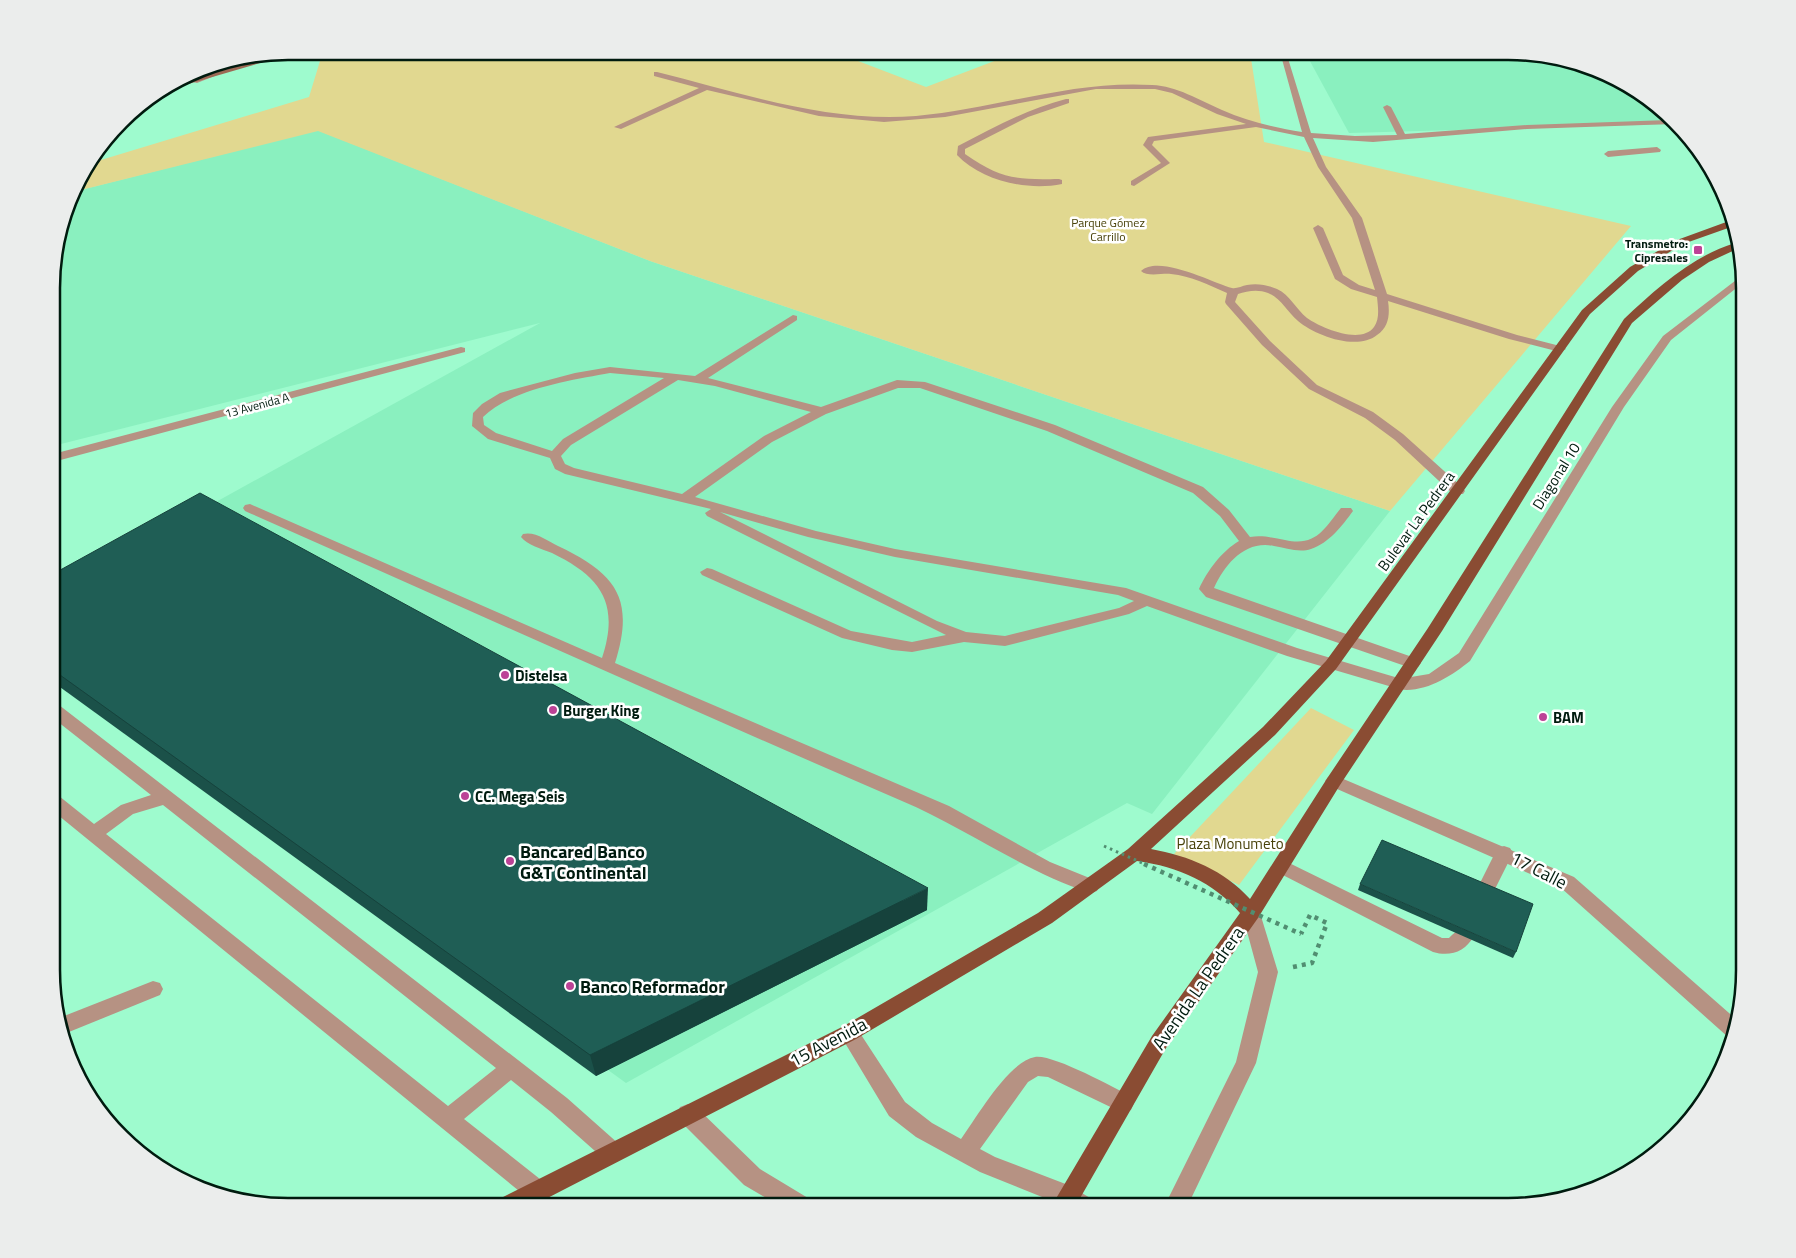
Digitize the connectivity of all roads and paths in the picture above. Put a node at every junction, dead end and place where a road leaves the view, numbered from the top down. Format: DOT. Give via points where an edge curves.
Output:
graph roads {
  1 [pos="1286,60"];
  2 [pos="261,62"];
  3 [pos="228,68"];
  4 [pos="657,74"];
  5 [pos="194,81"];
  6 [pos="186,83"];
  7 [pos="707,87"];
  8 [pos="1105,87"];
  9 [pos="1387,108"];
  10 [pos="1664,122"];
  11 [pos="1257,125"];
  12 [pos="618,127"];
  13 [pos="1673,131"];
  14 [pos="1309,136"];
  15 [pos="1402,137"];
  16 [pos="1451,143"];
  17 [pos="1657,150"];
  18 [pos="1608,154"];
  19 [pos="1059,182"];
  20 [pos="1134,183"];
  21 [pos="1727,225"];
  22 [pos="1318,228"];
  23 [pos="1733,247"];
  24 [pos="1146,271"];
  25 [pos="1736,283"];
  26 [pos="1233,292"];
  27 [pos="1383,296"];
  28 [pos="793,318"];
  29 [pos="1560,349"];
  30 [pos="461,350"];
  31 [pos="676,376"];
  32 [pos="697,380"];
  33 [pos="822,411"];
  34 [pos="60,456"];
  35 [pos="555,456"];
  36 [pos="1458,491"];
  37 [pos="684,498"];
  38 [pos="250,508"];
  39 [pos="1346,510"];
  40 [pos="528,537"];
  41 [pos="1246,541"];
  42 [pos="707,572"];
  43 [pos="1211,594"];
  44 [pos="1147,600"];
  45 [pos="1194,616"];
  46 [pos="964,637"];
  47 [pos="1348,641"];
  48 [pos="1413,663"];
  49 [pos="1331,665"];
  50 [pos="607,666"];
  51 [pos="1399,684"];
  52 [pos="60,715"];
  53 [pos="1334,781"];
  54 [pos="166,798"];
  55 [pos="60,806"];
  56 [pos="95,834"];
  57 [pos="1104,846"];
  58 [pos="1504,853"];
  59 [pos="1134,854"];
  60 [pos="1281,866"];
  61 [pos="1090,886"];
  62 [pos="1486,890"];
  63 [pos="1251,912"];
  64 [pos="1464,936"];
  65 [pos="1312,963"];
  66 [pos="153,989"];
  67 [pos="67,1024"];
  68 [pos="1729,1025"];
  69 [pos="849,1033"];
  70 [pos="511,1068"];
  71 [pos="1123,1103"];
  72 [pos="688,1114"];
  73 [pos="447,1120"];
  74 [pos="612,1152"];
  75 [pos="964,1153"];
  76 [pos="537,1191"];
  77 [pos="524,1198"];
  78 [pos="787,1198"];
  79 [pos="1061,1198"];
  80 [pos="1075,1198"];
  81 [pos="1179,1198"];
  1 -- 14 [label="street"];
  2 -- 5 [label="street"];
  3 -- 5 [label="street"];
  4 -- 7 [label="street"];
  5 -- 6 [label="street"];
  7 -- 8 [label="street" via="822,114 886,120 918,118"];
  7 -- 12 [label="street"];
  8 -- 11 [label="street" via="1156,87 1180,92 1228,116"];
  8 -- 19 [label="street" via="1100,93 1043,107 1016,118 961,148 960,155 1001,179 1019,183"];
  9 -- 15 [label="street"];
  10 -- 15 [label="street"];
  11 -- 14 [label="street"];
  11 -- 20 [label="street" via="1151,139 1147,145 1166,163"];
  13 -- 16 [label="street" via="1572,133"];
  14 -- 15 [label="street"];
  14 -- 27 [label="street" via="1317,160 1355,215"];
  17 -- 18 [label="street"];
  21 -- 29 [label="main road, Bulevar La Pedrera" via="1680,242 1634,270 1586,312"];
  22 -- 27 [label="street" via="1340,277 1355,287"];
  23 -- 48 [label="main road" via="1669,282 1628,321"];
  24 -- 26 [label="street" via="1190,272"];
  25 -- 51 [label="street, Diagonal 10" via="1667,338 1618,407 1465,657 1442,676 1421,683"];
  26 -- 27 [label="street" via="1256,287 1274,291 1292,312 1306,322 1345,338 1368,338 1378,331 1383,320"];
  26 -- 36 [label="street" via="1230,302 1266,343 1314,387 1368,415 1399,436"];
  27 -- 29 [label="street"];
  28 -- 32 [label="street"];
  29 -- 36 [label="main road, Bulevar La Pedrera"];
  30 -- 34 [label="street, 13 Avenida A"];
  31 -- 32 [label="street"];
  31 -- 35 [label="street" via="567,442"];
  31 -- 35 [label="street" via="610,370 575,376 504,396 477,416 478,426 492,436"];
  32 -- 33 [label="street"];
  33 -- 37 [label="street" via="768,439"];
  33 -- 41 [label="street" via="897,384 921,384 1051,428 1198,490 1236,523"];
  35 -- 37 [label="street" via="560,466 570,471"];
  36 -- 47 [label="main road, Bulevar La Pedrera"];
  37 -- 44 [label="street" via="895,553 1121,591"];
  37 -- 46 [label="street" via="932,624"];
  38 -- 50 [label="street"];
  39 -- 41 [label="street" via="1317,542 1304,546 1265,540"];
  40 -- 50 [label="street" via="588,567 613,595 617,612 616,634"];
  41 -- 43 [label="street" via="1231,551 1208,584 1206,589"];
  42 -- 46 [label="street" via="856,637 912,647"];
  43 -- 45 [label="street"];
  43 -- 47 [label="street"];
  44 -- 45 [label="street"];
  44 -- 46 [label="street" via="1124,611 1005,641"];
  45 -- 49 [label="street"];
  47 -- 48 [label="street"];
  47 -- 49 [label="main road, Bulevar La Pedrera"];
  48 -- 51 [label="main road"];
  49 -- 51 [label="street"];
  49 -- 59 [label="main road, Bulevar La Pedrera" via="1268,731"];
  50 -- 61 [label="street" via="943,811 1044,867"];
  51 -- 53 [label="main road"];
  52 -- 54 [label="street"];
  53 -- 58 [label="street, 17 Calle"];
  53 -- 60 [label="main road"];
  54 -- 56 [label="street" via="126,809"];
  54 -- 70 [label="street"];
  55 -- 56 [label="street"];
  56 -- 73 [label="street"];
  57 -- 65 [label="path, bridge" via="1301,934 1310,915 1327,923"];
  58 -- 62 [label="street"];
  58 -- 68 [label="street, 17 Calle" via="1567,882"];
  59 -- 61 [label="main road, 15 Avenida"];
  59 -- 63 [label="main road" via="1176,862 1201,873 1226,886"];
  60 -- 63 [label="main road"];
  60 -- 64 [label="street" via="1440,946 1453,946"];
  61 -- 69 [label="main road, 15 Avenida" via="1045,918"];
  63 -- 71 [label="main road, Avenida La Pedrera" via="1159,1042"];
  63 -- 81 [label="street, Avenida La Pedrera" via="1268,972 1246,1062"];
  66 -- 67 [label="street"];
  69 -- 72 [label="main road, 15 Avenida"];
  69 -- 75 [label="street" via="897,1109 924,1130"];
  70 -- 73 [label="street"];
  70 -- 74 [label="street"];
  71 -- 75 [label="street" via="1050,1068 1036,1066 1021,1075"];
  71 -- 80 [label="main road, Avenida La Pedrera"];
  72 -- 74 [label="main road, 15 Avenida"];
  72 -- 78 [label="street" via="752,1177"];
  73 -- 76 [label="street"];
  74 -- 76 [label="main road, 15 Avenida"];
  75 -- 79 [label="street"];
  76 -- 77 [label="main road, 15 Avenida"];
}
